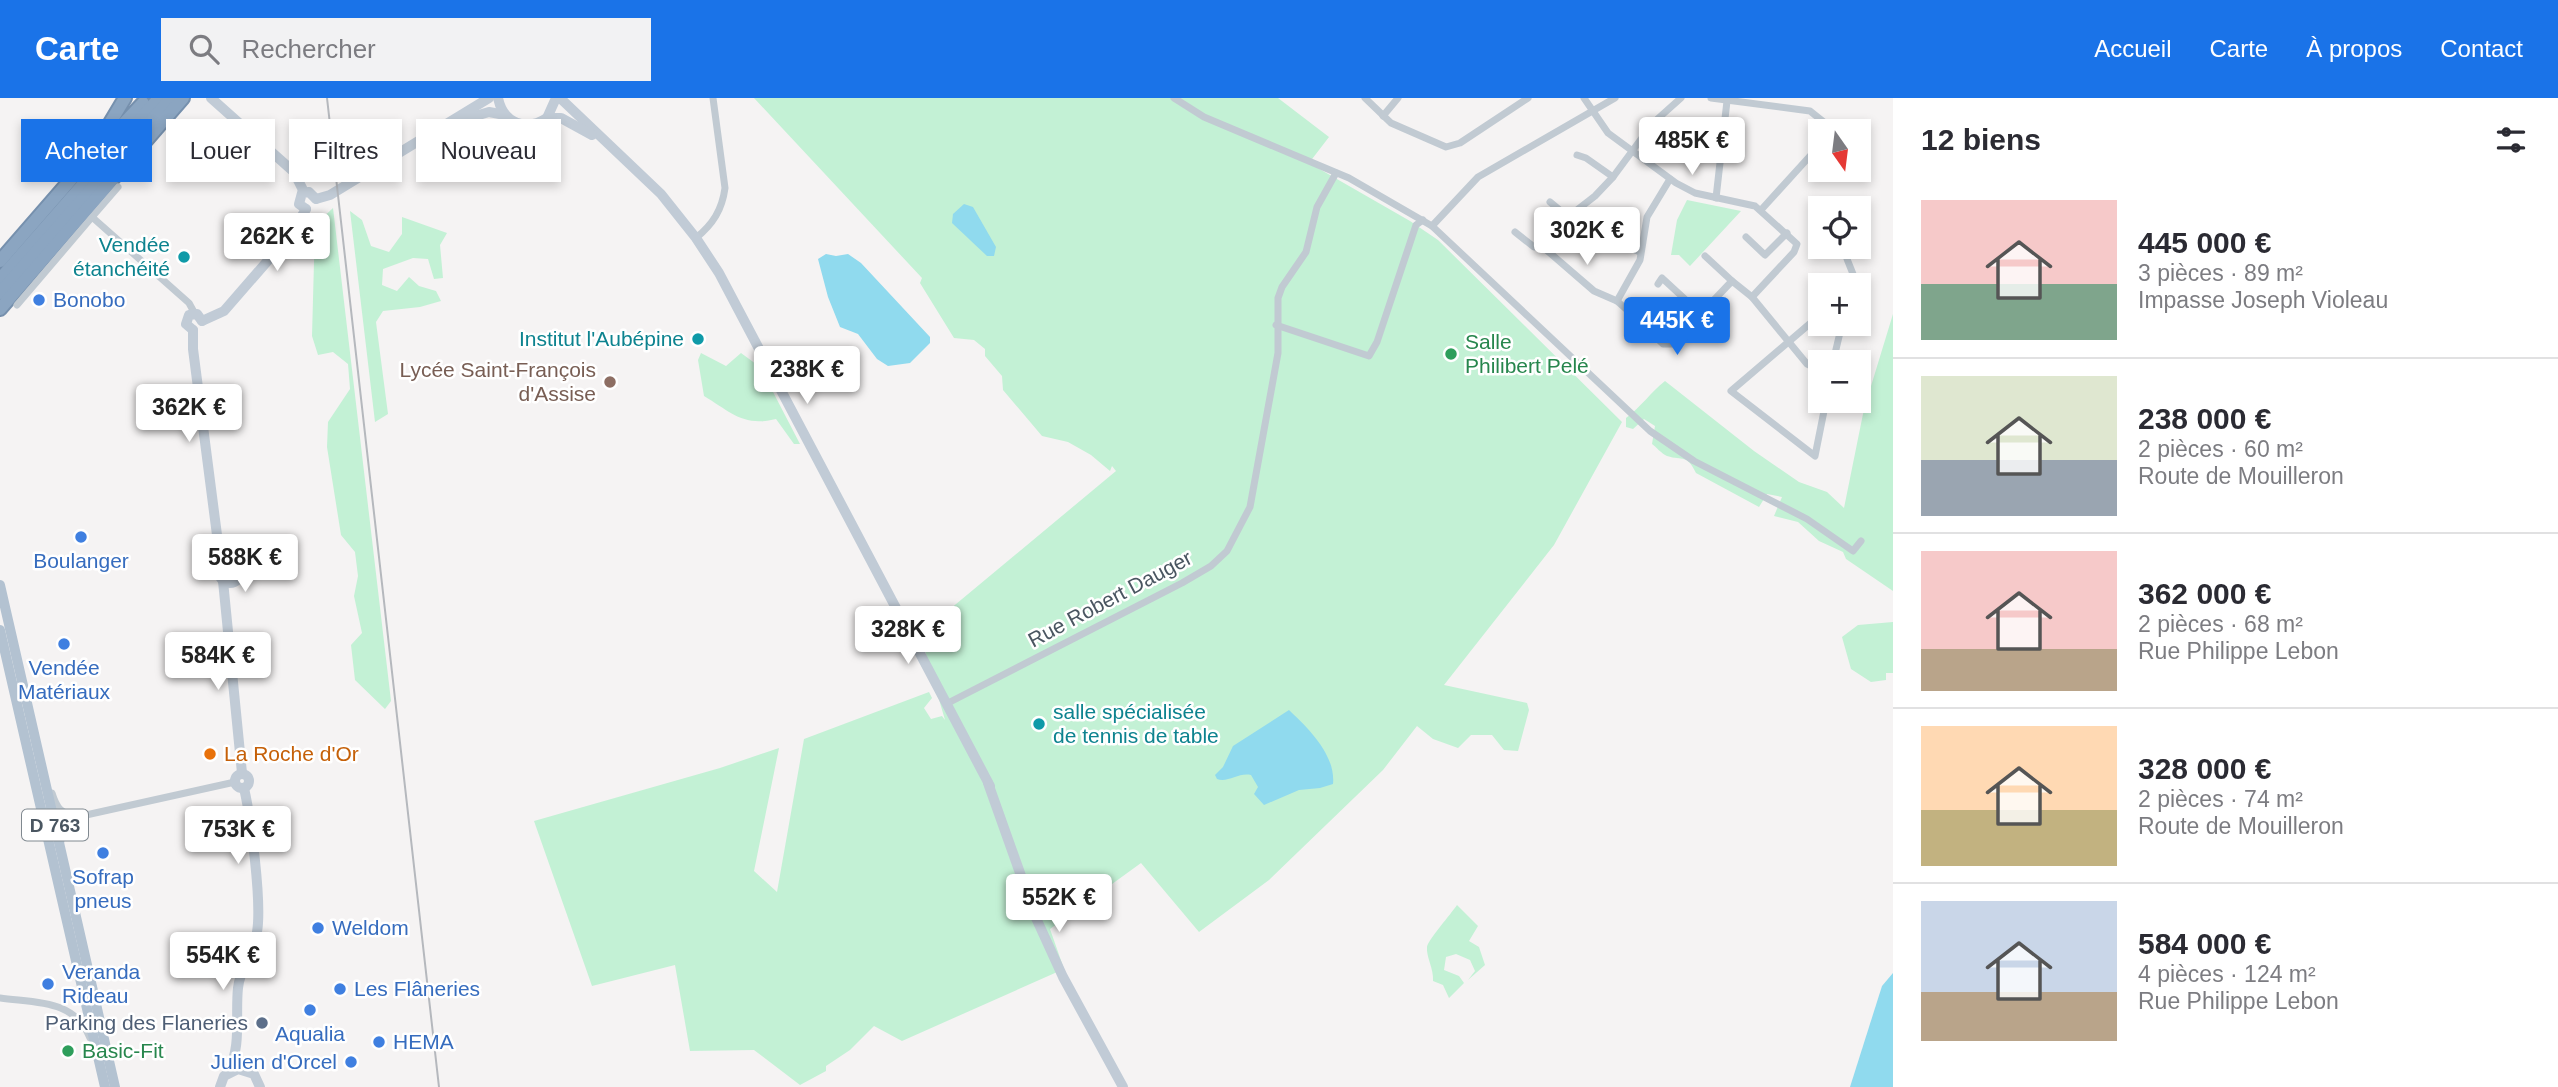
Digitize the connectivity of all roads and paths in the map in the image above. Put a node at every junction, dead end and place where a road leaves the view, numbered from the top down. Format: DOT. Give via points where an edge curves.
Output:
graph roads {
  1 [pos="125,98"];
  2 [pos="148,98"];
  3 [pos="159,98"];
  4 [pos="171,98"];
  5 [pos="183,98"];
  6 [pos="211,98"];
  7 [pos="489,98"];
  8 [pos="498,98"];
  9 [pos="558,98"];
  10 [pos="713,98"];
  11 [pos="1174,98"];
  12 [pos="1365,98"];
  13 [pos="1398,98"];
  14 [pos="1509,98"];
  15 [pos="1528,98"];
  16 [pos="1584,98"];
  17 [pos="1615,98"];
  18 [pos="1681,98"];
  19 [pos="1711,98"];
  20 [pos="1727,101"];
  21 [pos="1514,106"];
  22 [pos="1591,111"];
  23 [pos="505,115"];
  24 [pos="1383,116"];
  25 [pos="547,118"];
  26 [pos="113,119"];
  27 [pos="128,119"];
  28 [pos="457,119"];
  29 [pos="470,119"];
  30 [pos="1820,119"];
  31 [pos="1433,141"];
  32 [pos="416,144"];
  33 [pos="1632,150"];
  34 [pos="1429,152"];
  35 [pos="617,154"];
  36 [pos="1577,155"];
  37 [pos="1808,158"];
  38 [pos="1336,173"];
  39 [pos="1613,177"];
  40 [pos="1670,179"];
  41 [pos="69,182"];
  42 [pos="118,187"];
  43 [pos="304,192"];
  44 [pos="1716,198"];
  45 [pos="316,199"];
  46 [pos="1550,202"];
  47 [pos="306,209"];
  48 [pos="1761,209"];
  49 [pos="1570,215"];
  50 [pos="92,217"];
  51 [pos="1423,220"];
  52 [pos="1432,226"];
  53 [pos="1515,232"];
  54 [pos="1787,233"];
  55 [pos="1746,237"];
  56 [pos="696,238"];
  57 [pos="42,239"];
  58 [pos="1543,247"];
  59 [pos="1640,252"];
  60 [pos="1705,256"];
  61 [pos="1847,260"];
  62 [pos="0,261"];
  63 [pos="1853,273"];
  64 [pos="0,279"];
  65 [pos="1732,281"];
  66 [pos="1658,284"];
  67 [pos="0,293"];
  68 [pos="1752,297"];
  69 [pos="1617,301"];
  70 [pos="18,305"];
  71 [pos="0,309"];
  72 [pos="1700,313"];
  73 [pos="195,317"];
  74 [pos="1636,318"];
  75 [pos="1276,325"];
  76 [pos="1808,325"];
  77 [pos="1646,328"];
  78 [pos="1788,342"];
  79 [pos="1808,364"];
  80 [pos="1824,413"];
  81 [pos="1861,541"];
  82 [pos="217,542"];
  83 [pos="234,562"];
  84 [pos="221,566"];
  85 [pos="223,581"];
  86 [pos="234,582"];
  87 [pos="0,585"];
  88 [pos="887,591"];
  89 [pos="225,608"];
  90 [pos="0,630"];
  91 [pos="0,654"];
  92 [pos="923,663"];
  93 [pos="950,702"];
  94 [pos="20,713"];
  95 [pos="951,716"];
  96 [pos="43,771"];
  97 [pos="239,785"];
  98 [pos="990,786"];
  99 [pos="77,817"];
  100 [pos="60,845"];
  101 [pos="0,998"];
  102 [pos="237,1049"];
  103 [pos="100,1065"];
  104 [pos="243,1069"];
  105 [pos="228,1072"];
  106 [pos="105,1087"];
  107 [pos="116,1087"];
  108 [pos="220,1087"];
  109 [pos="260,1087"];
  110 [pos="1122,1087"];
  1 -- 26 [label="highway"];
  2 -- 27 [label="highway"];
  3 -- 57 [label="highway"];
  4 -- 57 [label="highway"];
  5 -- 71 [label="highway"];
  6 -- 43 [label="street" via="294,172"];
  7 -- 28 [label="street"];
  8 -- 23 [label="street"];
  9 -- 25 [label="street"];
  9 -- 35 [label="street"];
  10 -- 56 [label="street" via="723,200 714,220"];
  11 -- 38 [label="street" via="1204,117"];
  12 -- 24 [label="street"];
  13 -- 24 [label="street"];
  14 -- 21 [label="street"];
  15 -- 21 [label="street"];
  16 -- 22 [label="street"];
  17 -- 22 [label="street"];
  18 -- 33 [label="street"];
  19 -- 20 [label="street"];
  20 -- 30 [label="street" via="1810,111"];
  20 -- 44 [label="street"];
  21 -- 31 [label="street" via="1452,146"];
  22 -- 33 [label="street" via="1608,133"];
  22 -- 52 [label="street" via="1478,177"];
  23 -- 25 [label="street" via="527,125"];
  23 -- 29 [label="street" via="489,113"];
  24 -- 31 [label="street"];
  25 -- 35 [label="street" via="577,125"];
  31 -- 34 [label="street"];
  32 -- 45 [label="street"];
  33 -- 39 [label="street"];
  33 -- 40 [label="street"];
  35 -- 56 [label="street" via="661,194"];
  36 -- 39 [label="street"];
  37 -- 48 [label="street"];
  38 -- 51 [label="street"];
  38 -- 75 [label="street, Rue Robert Dauger" via="1317,207 1306,252 1282,287"];
  39 -- 49 [label="street"];
  40 -- 44 [label="street"];
  40 -- 59 [label="street" via="1647,216"];
  41 -- 62 [label="highway"];
  42 -- 50 [label="street"];
  43 -- 45 [label="street"];
  43 -- 47 [label="street" via="298,201"];
  44 -- 48 [label="street"];
  45 -- 47 [label="street"];
  46 -- 49 [label="street"];
  47 -- 73 [label="street" via="291,234 224,311 215,317"];
  48 -- 54 [label="street"];
  49 -- 58 [label="street"];
  49 -- 59 [label="street" via="1601,236"];
  50 -- 70 [label="street"];
  50 -- 73 [label="street" via="184,299"];
  51 -- 52 [label="street"];
  51 -- 75 [label="street" via="1416,225 1369,356"];
  52 -- 81 [label="street" via="1650,430 1694,461 1807,519 1853,551"];
  53 -- 58 [label="street" via="1534,247"];
  54 -- 55 [label="street" via="1765,255"];
  54 -- 68 [label="street" via="1797,241 1794,252"];
  56 -- 88 [label="street" via="739,310"];
  57 -- 64 [label="highway"];
  57 -- 67 [label="highway"];
  58 -- 69 [label="street" via="1594,291"];
  59 -- 69 [label="street"];
  60 -- 65 [label="street"];
  61 -- 63 [label="street"];
  65 -- 68 [label="street"];
  65 -- 72 [label="street"];
  66 -- 72 [label="street" via="1662,278"];
  68 -- 78 [label="street"];
  69 -- 74 [label="street"];
  72 -- 77 [label="street" via="1672,344 1663,344"];
  73 -- 82 [label="street" via="201,327 193,330 194,360"];
  75 -- 93 [label="street, Rue Robert Dauger" via="1278,353 1250,507 1227,551 1182,583"];
  76 -- 78 [label="street"];
  78 -- 79 [label="street"];
  78 -- 80 [label="street" via="1731,391 1815,456"];
  82 -- 83 [label="street"];
  82 -- 84 [label="street"];
  83 -- 84 [label="street"];
  83 -- 86 [label="street" via="241,571"];
  84 -- 85 [label="street"];
  85 -- 86 [label="street"];
  85 -- 89 [label="street"];
  86 -- 89 [label="street"];
  87 -- 96 [label="main road, D 763"];
  88 -- 92 [label="street"];
  88 -- 93 [label="street"];
  89 -- 97 [label="street" via="242,774 249,780"];
  90 -- 94 [label="main road, D 763"];
  91 -- 94 [label="street"];
  92 -- 93 [label="street"];
  92 -- 95 [label="street"];
  93 -- 95 [label="street"];
  93 -- 98 [label="street"];
  94 -- 103 [label="main road, D 763"];
  95 -- 98 [label="street"];
  96 -- 99 [label="street" via="57,807 63,814"];
  96 -- 100 [label="main road, D 763"];
  97 -- 99 [label="street"];
  97 -- 102 [label="street" via="255,876 257,925 238,989"];
  98 -- 110 [label="street" via="1036,918"];
  99 -- 100 [label="street" via="63,829"];
  100 -- 107 [label="main road, D 763"];
  101 -- 103 [label="street" via="64,1007 77,1015"];
  102 -- 104 [label="street"];
  102 -- 105 [label="street"];
  103 -- 106 [label="main road, D 763"];
  104 -- 105 [label="street"];
  104 -- 109 [label="street" via="254,1074"];
  105 -- 108 [label="street"];
}
